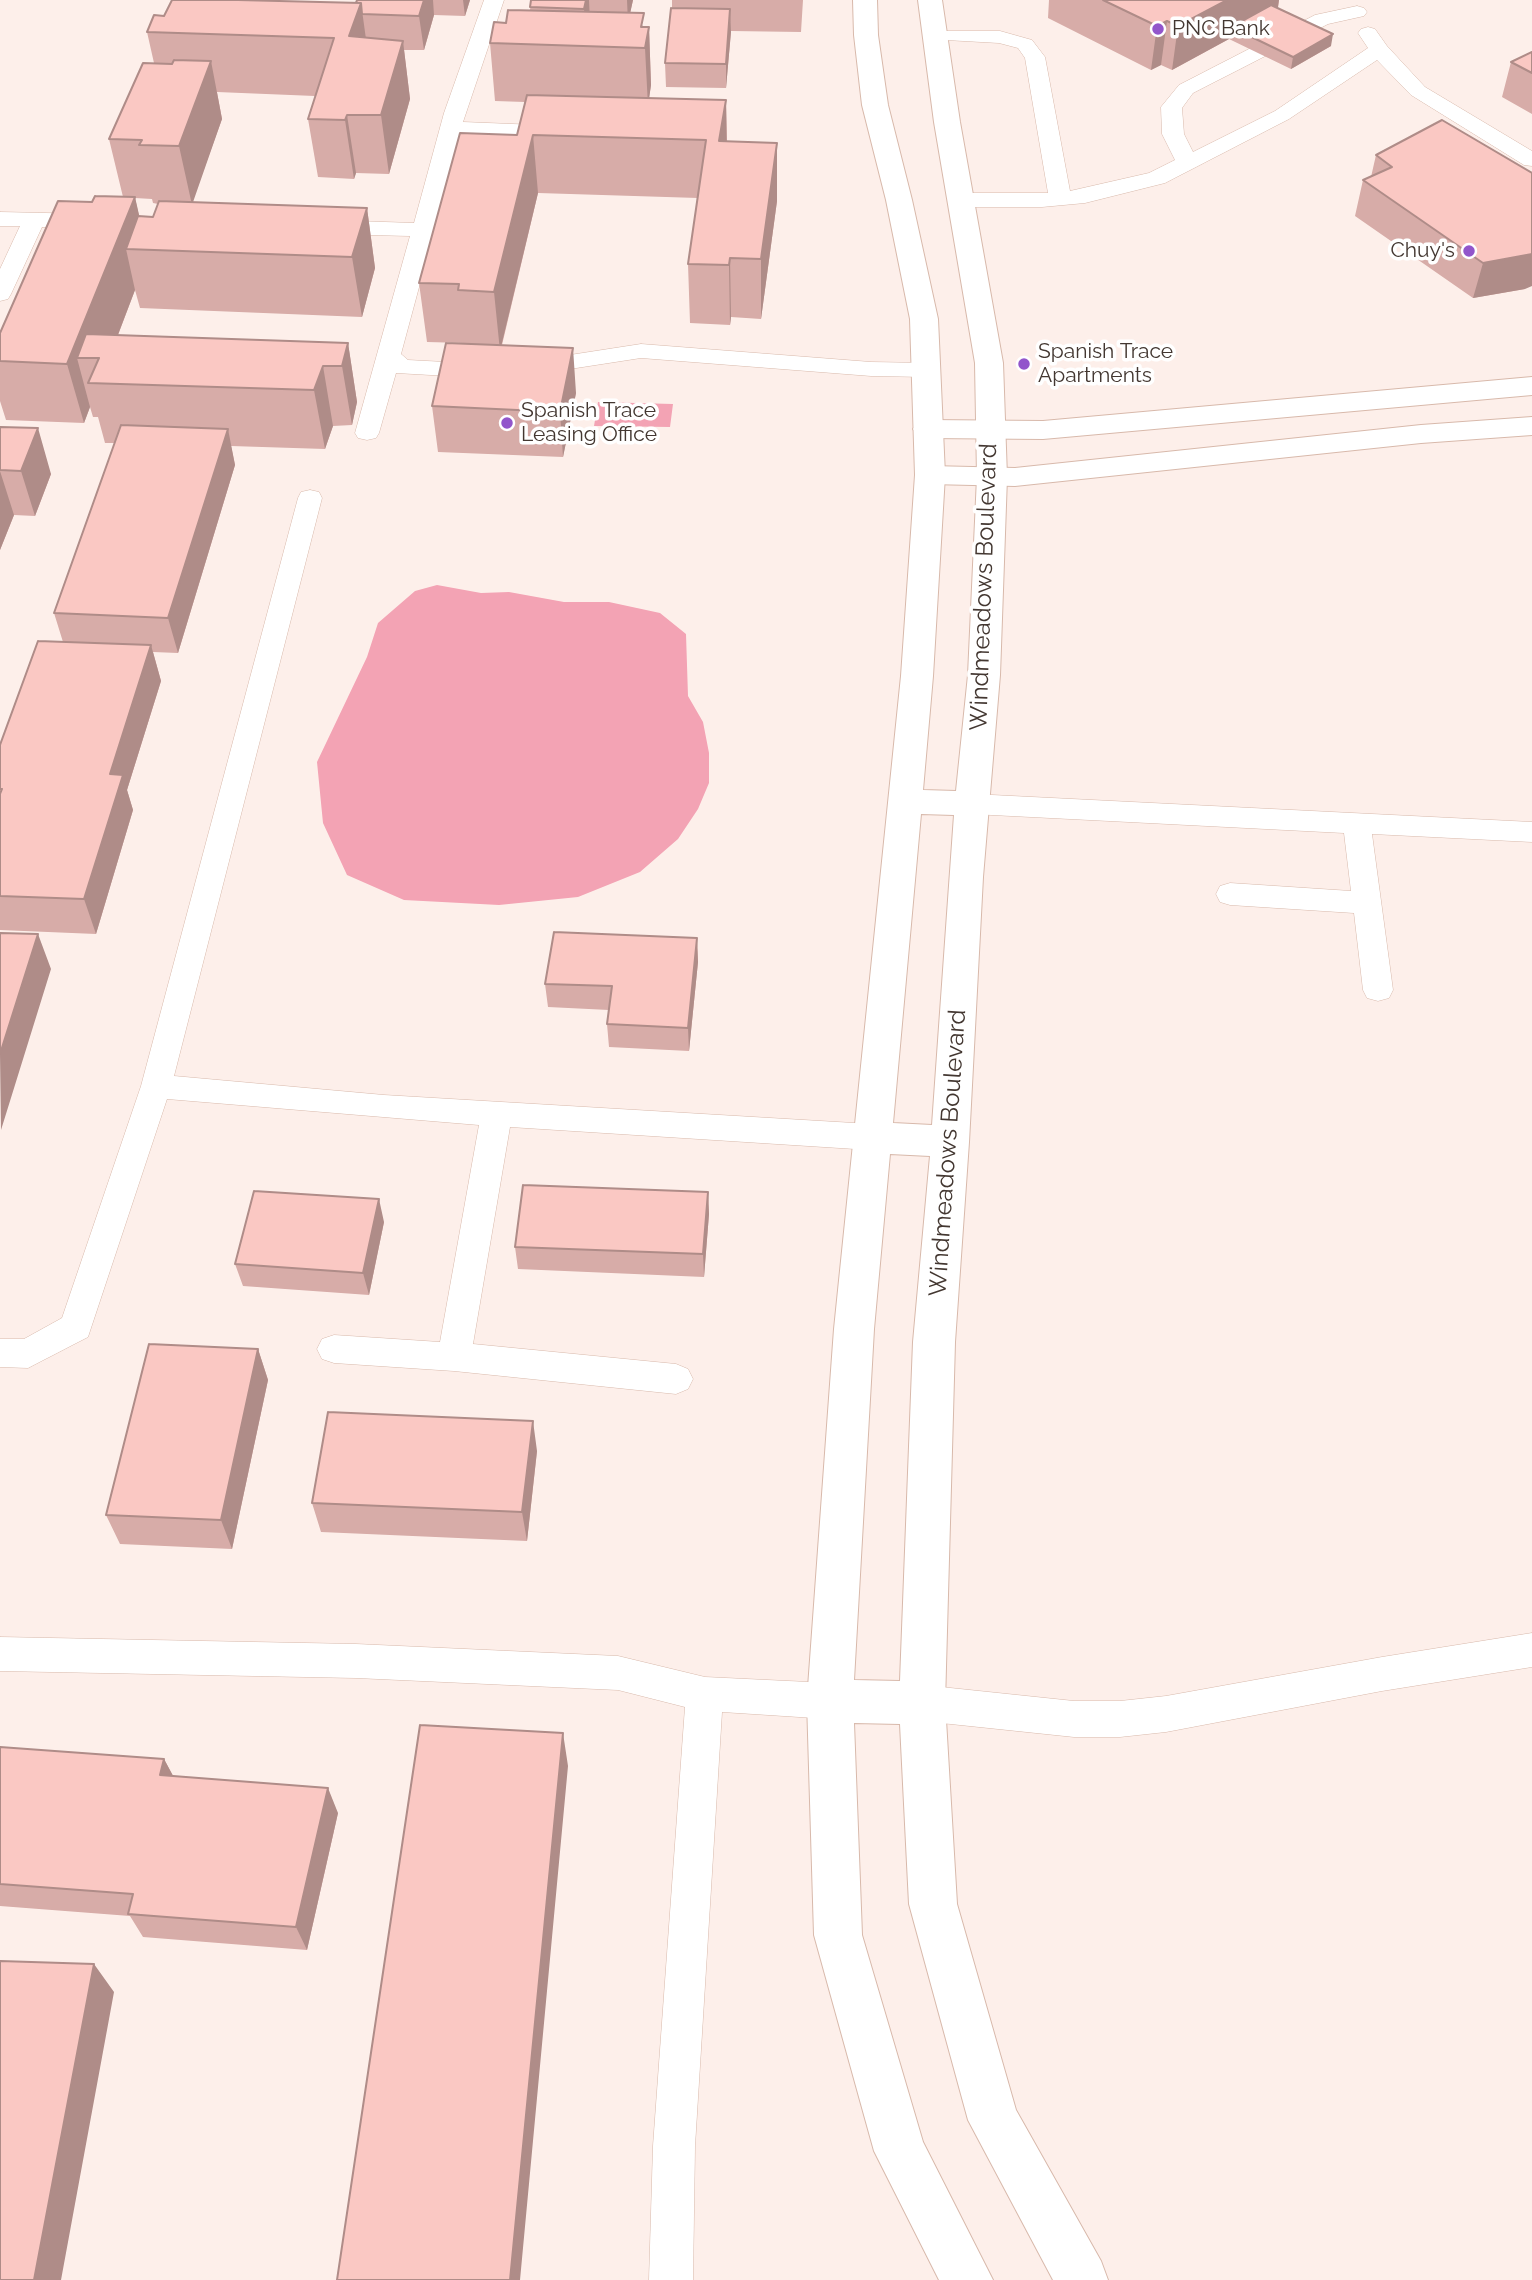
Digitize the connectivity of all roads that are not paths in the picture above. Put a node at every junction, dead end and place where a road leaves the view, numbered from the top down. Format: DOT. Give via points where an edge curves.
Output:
graph roads {
  1 [pos="494,0"];
  2 [pos="865,0"];
  3 [pos="1355,6"];
  4 [pos="932,18"];
  5 [pos="1379,50"];
  6 [pos="451,128"];
  7 [pos="587,133"];
  8 [pos="1527,151"];
  9 [pos="1188,164"];
  10 [pos="1060,198"];
  11 [pos="930,200"];
  12 [pos="0,219"];
  13 [pos="33,220"];
  14 [pos="108,222"];
  15 [pos="300,226"];
  16 [pos="424,230"];
  17 [pos="0,294"];
  18 [pos="389,356"];
  19 [pos="927,370"];
  20 [pos="1520,387"];
  21 [pos="1532,419"];
  22 [pos="1532,426"];
  23 [pos="928,429"];
  24 [pos="991,430"];
  25 [pos="367,433"];
  26 [pos="930,475"];
  27 [pos="992,477"];
  28 [pos="310,498"];
  29 [pos="904,801"];
  30 [pos="972,804"];
  31 [pos="1357,824"];
  32 [pos="1532,832"];
  33 [pos="1230,894"];
  34 [pos="1367,903"];
  35 [pos="1378,990"];
  36 [pos="156,1086"];
  37 [pos="497,1114"];
  38 [pos="871,1137"];
  39 [pos="950,1142"];
  40 [pos="334,1349"];
  41 [pos="0,1353"];
  42 [pos="454,1357"];
  43 [pos="676,1379"];
  44 [pos="1532,1650"];
  45 [pos="0,1654"];
  46 [pos="705,1694"];
  47 [pos="830,1701"];
  48 [pos="922,1703"];
  49 [pos="671,2280"];
  50 [pos="967,2280"];
  51 [pos="1082,2280"];
  1 -- 6 [label="lane"];
  2 -- 11 [label="street, Windmeadows Boulevard" via="875,105"];
  3 -- 5 [label="lane"];
  3 -- 9 [label="lane" via="1186,89 1171,107 1173,134"];
  4 -- 10 [label="lane" via="1025,44 1035,57"];
  4 -- 11 [label="street, Windmeadows Boulevard"];
  5 -- 8 [label="lane" via="1418,91"];
  5 -- 9 [label="lane" via="1283,115"];
  6 -- 7 [label="lane"];
  6 -- 16 [label="lane"];
  9 -- 10 [label="lane" via="1157,178"];
  10 -- 11 [label="lane"];
  11 -- 19 [label="street, Windmeadows Boulevard" via="924,319"];
  11 -- 24 [label="street, Windmeadows Boulevard" via="989,363"];
  12 -- 13 [label="lane"];
  13 -- 14 [label="lane"];
  13 -- 17 [label="lane"];
  15 -- 16 [label="lane"];
  16 -- 18 [label="lane"];
  18 -- 19 [label="lane" via="402,367 493,372 641,351"];
  18 -- 25 [label="lane"];
  19 -- 23 [label="street, Windmeadows Boulevard"];
  20 -- 21 [label="street"];
  20 -- 24 [label="street" via="1056,429"];
  22 -- 27 [label="street"];
  23 -- 24 [label="street"];
  23 -- 26 [label="street, Windmeadows Boulevard"];
  24 -- 27 [label="street, Windmeadows Boulevard"];
  26 -- 27 [label="street"];
  26 -- 29 [label="street, Windmeadows Boulevard"];
  27 -- 30 [label="street, Windmeadows Boulevard" via="984,675"];
  28 -- 36 [label="lane"];
  29 -- 30 [label="street"];
  29 -- 38 [label="street, Windmeadows Boulevard"];
  30 -- 31 [label="lane"];
  30 -- 39 [label="street, Windmeadows Boulevard"];
  31 -- 32 [label="lane"];
  31 -- 34 [label="lane"];
  33 -- 34 [label="lane"];
  34 -- 35 [label="lane"];
  36 -- 37 [label="lane"];
  36 -- 41 [label="lane" via="76,1327 28,1354"];
  37 -- 38 [label="lane"];
  37 -- 42 [label="lane"];
  38 -- 39 [label="street"];
  38 -- 47 [label="street, Windmeadows Boulevard"];
  39 -- 48 [label="street, Windmeadows Boulevard" via="934,1342"];
  40 -- 42 [label="lane"];
  42 -- 43 [label="lane"];
  44 -- 48 [label="lane" via="1120,1719 1074,1719"];
  45 -- 46 [label="lane" via="356,1661 618,1673"];
  46 -- 47 [label="lane"];
  46 -- 49 [label="lane" via="674,2146"];
  47 -- 48 [label="street"];
  47 -- 50 [label="street, Windmeadows Boulevard" via="838,1935 900,2151"];
  48 -- 51 [label="street, Windmeadows Boulevard" via="936,1917 993,2120"];
}
